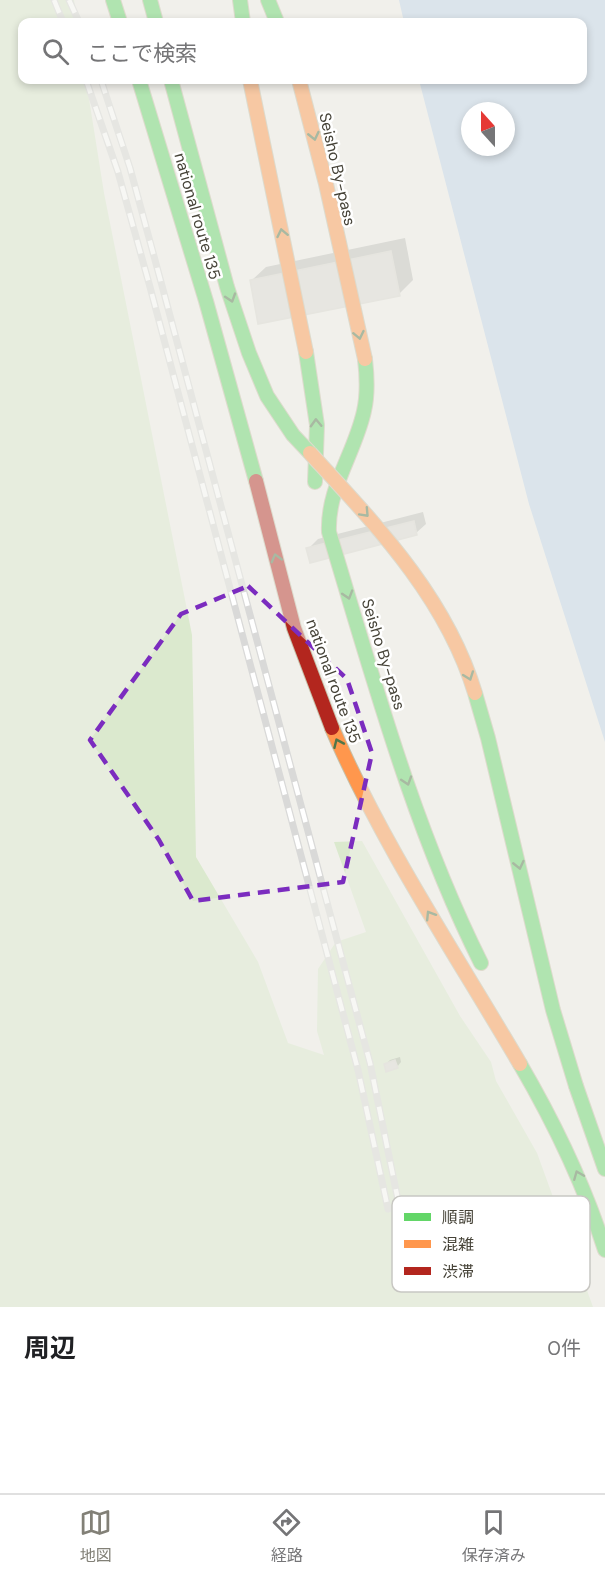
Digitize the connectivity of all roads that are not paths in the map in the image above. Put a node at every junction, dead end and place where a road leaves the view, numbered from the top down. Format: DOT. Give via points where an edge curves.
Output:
graph roads {
  1 [pos="113,0"];
  2 [pos="150,0"];
  3 [pos="240,0"];
  4 [pos="268,0"];
  5 [pos="119,18"];
  6 [pos="155,18"];
  7 [pos="242,18"];
  8 [pos="275,18"];
  9 [pos="140,84"];
  10 [pos="172,84"];
  11 [pos="251,84"];
  12 [pos="300,84"];
  13 [pos="315,491"];
  14 [pos="316,514"];
  15 [pos="341,620"];
  16 [pos="378,740"];
  17 [pos="445,901"];
  18 [pos="487,975"];
  19 [pos="488,1009"];
  20 [pos="605,1169"];
  21 [pos="587,1196"];
  22 [pos="590,1203"];
  23 [pos="605,1250"];
  1 -- 5 [label="highway"];
  2 -- 6 [label="highway"];
  3 -- 7 [label="highway"];
  4 -- 8 [label="highway"];
  19 -- 9 [label="highway, national route 135, one-way" via="366,805 303,654 244,432"];
  10 -- 20 [label="highway, national route 135, one-way, bridge" via="227,287 267,396 293,435 381,530 412,570 443,618 469,674 553,1010"];
  13 -- 11 [label="highway, one-way" via="316,426 311,377"];
  12 -- 17 [label="highway, Seisho By-pass, one-way" via="367,379 363,419 332,498 328,525"];
  14 -- 15 [label="highway, Seisho By-pass"];
  16 -- 17 [label="highway, Seisho By-pass"];
  17 -- 18 [label="highway, Seisho By-pass"];
  17 -- 19 [label="highway, Seisho By-pass"];
  21 -- 19 [label="highway, national route 135, one-way" via="545,1107"];
  23 -- 22 [label="highway, national route 135, one-way"];
}
